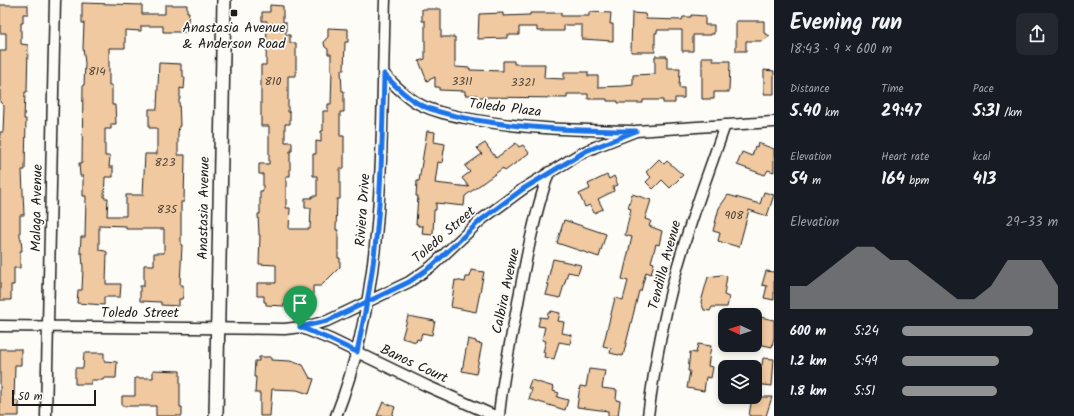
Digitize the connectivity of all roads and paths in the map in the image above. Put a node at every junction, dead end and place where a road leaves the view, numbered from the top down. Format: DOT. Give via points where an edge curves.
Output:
graph roads {
  1 [pos="55,0"];
  2 [pos="224,0"];
  3 [pos="385,0"];
  4 [pos="384,74"];
  5 [pos="774,122"];
  6 [pos="725,125"];
  7 [pos="636,131"];
  8 [pos="549,172"];
  9 [pos="367,302"];
  10 [pos="0,326"];
  11 [pos="48,327"];
  12 [pos="300,327"];
  13 [pos="218,328"];
  14 [pos="357,352"];
  15 [pos="46,416"];
  16 [pos="216,416"];
  17 [pos="336,416"];
  18 [pos="495,416"];
  19 [pos="499,416"];
  20 [pos="648,416"];
  1 -- 11 [label="street, Malaga Avenue"];
  2 -- 13 [label="street, Anastasia Avenue"];
  3 -- 4 [label="street, Riviera Drive"];
  4 -- 7 [label="street, Toledo Plaza" via="420,105 462,117 534,127"];
  4 -- 9 [label="street, Riviera Drive" via="377,223 372,279"];
  5 -- 6 [label="street, Toledo Street"];
  6 -- 7 [label="street, Toledo Street"];
  6 -- 20 [label="street, Tendilla Avenue" via="694,211 673,284"];
  7 -- 8 [label="street, Toledo Street" via="586,151"];
  8 -- 9 [label="street, Toledo Street" via="481,220 425,271 409,282"];
  8 -- 19 [label="street, Calbira Avenue" via="522,284"];
  9 -- 12 [label="street, Toledo Street" via="327,321"];
  9 -- 14 [label="street, Riviera Drive"];
  10 -- 11 [label="street, Toledo Street"];
  11 -- 13 [label="street, Toledo Street"];
  11 -- 15 [label="street, Malaga Avenue"];
  12 -- 13 [label="street, Toledo Street"];
  12 -- 14 [label="street, Banos Court"];
  13 -- 16 [label="street, Anastasia Avenue"];
  14 -- 17 [label="street, Riviera Drive"];
  14 -- 18 [label="street, Banos Court"];
}
